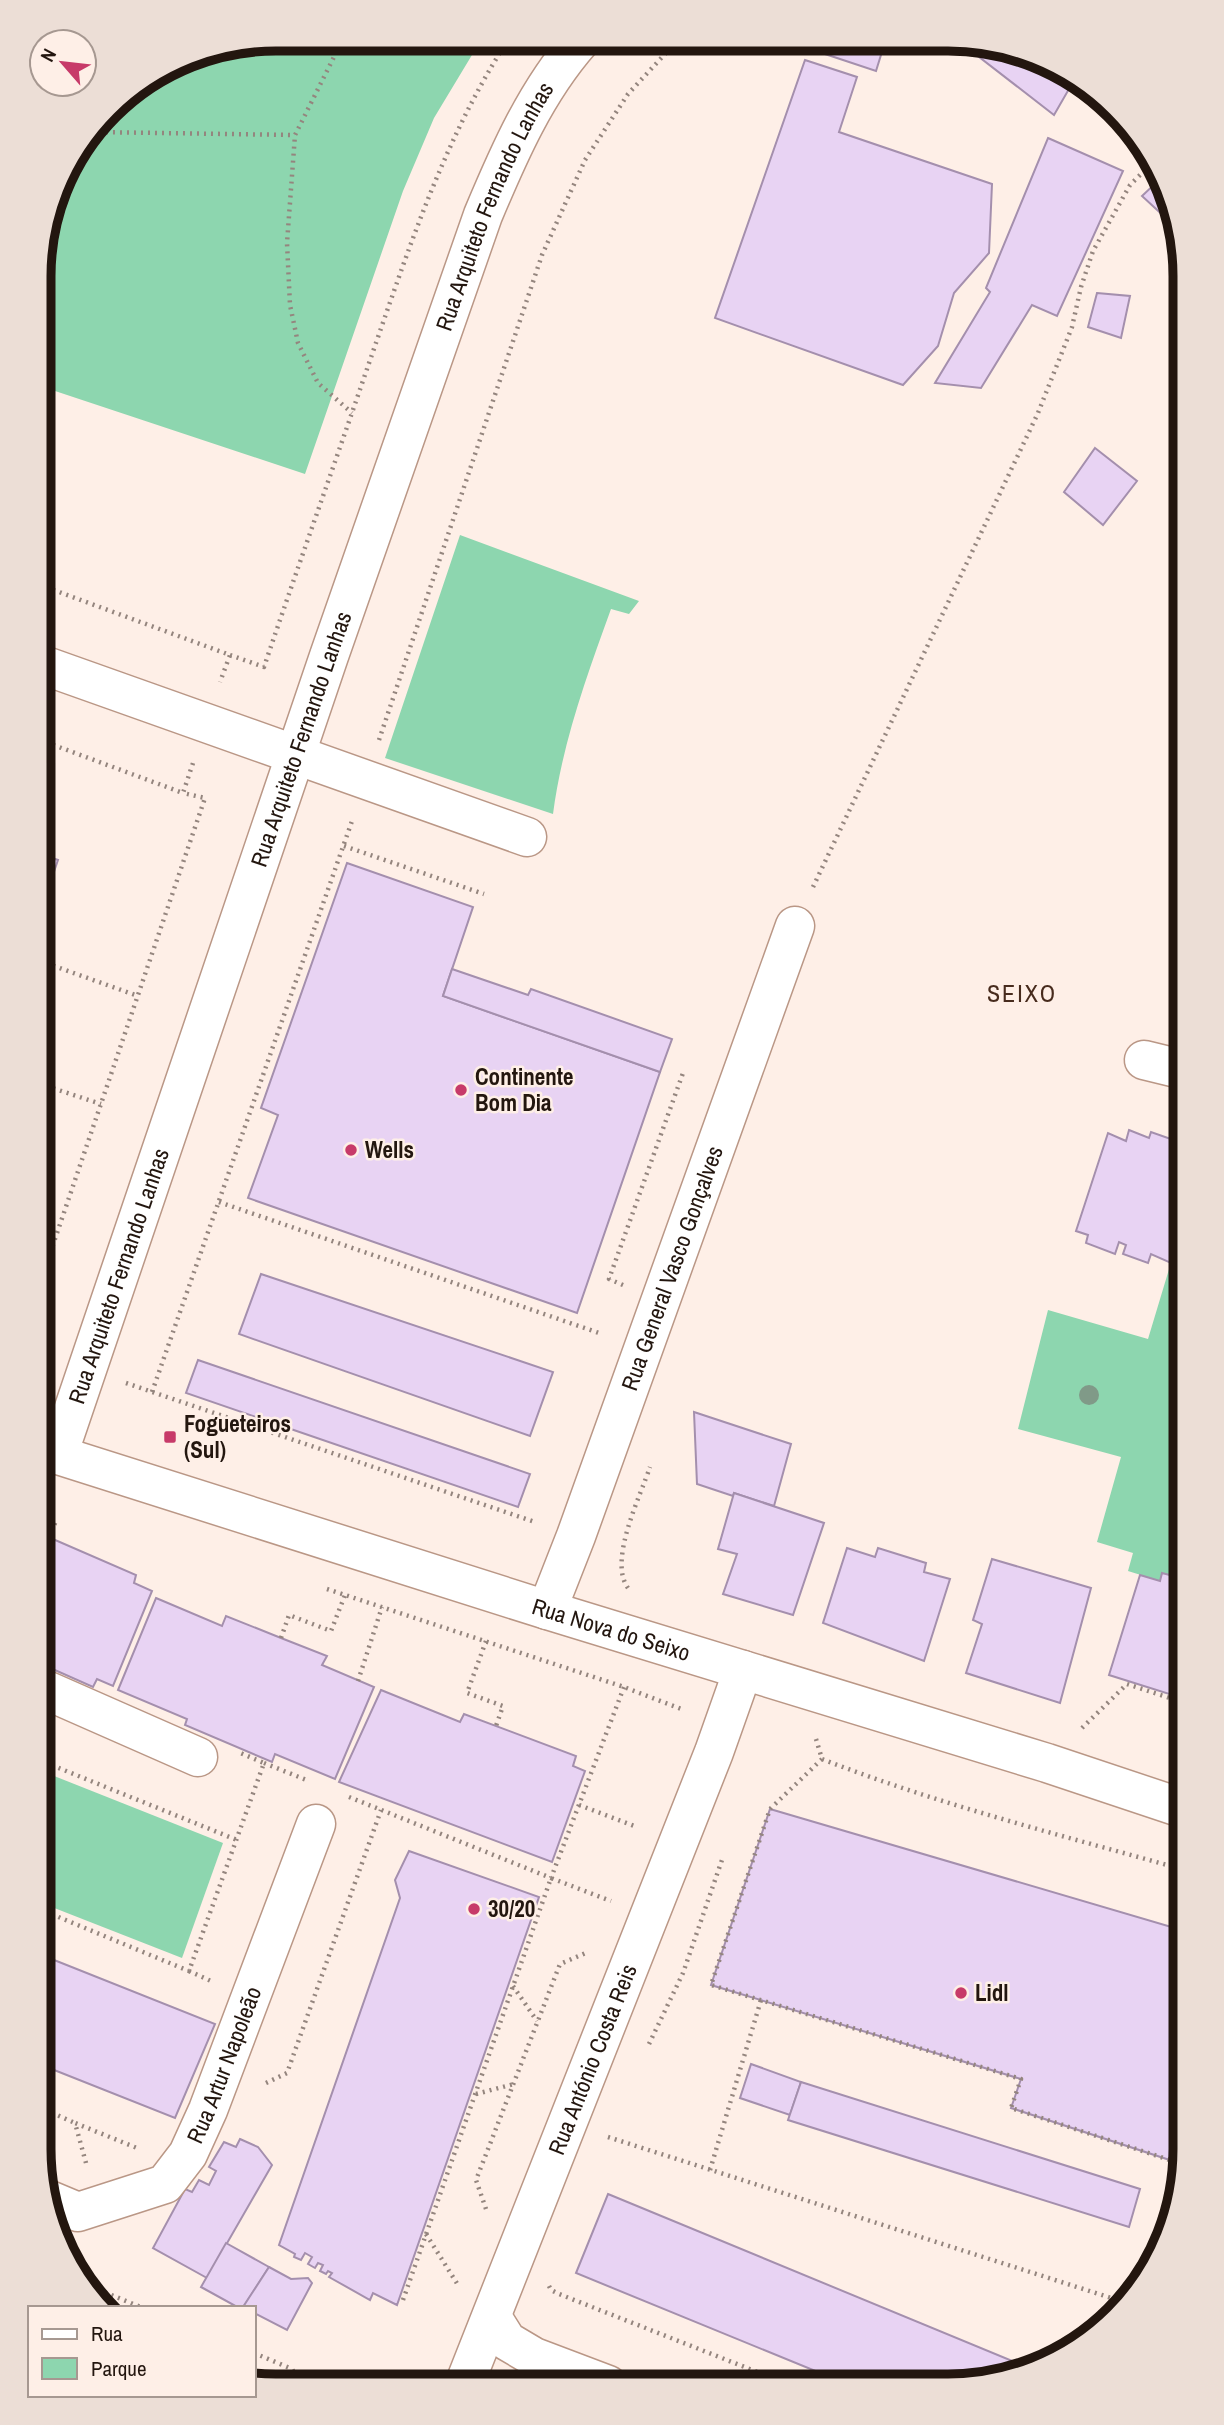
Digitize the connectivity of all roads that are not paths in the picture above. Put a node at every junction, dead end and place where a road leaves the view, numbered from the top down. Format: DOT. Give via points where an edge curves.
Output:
graph roads {
  1 [pos="573,51"];
  2 [pos="51,668"];
  3 [pos="296,754"];
  4 [pos="527,837"];
  5 [pos="795,926"];
  6 [pos="1144,1060"];
  7 [pos="1173,1067"];
  8 [pos="51,1444"];
  9 [pos="51,1453"];
  10 [pos="547,1610"];
  11 [pos="743,1670"];
  12 [pos="51,1692"];
  13 [pos="198,1756"];
  14 [pos="1173,1805"];
  15 [pos="316,1824"];
  16 [pos="58,2203"];
  17 [pos="492,2317"];
  18 [pos="469,2374"];
  19 [pos="579,2374"];
  1 -- 3 [label="street, Rua Arquiteto Fernando Lanhas" via="513,144 483,215"];
  2 -- 3 [label="street"];
  3 -- 4 [label="street"];
  3 -- 8 [label="street, Rua Arquiteto Fernando Lanhas"];
  5 -- 10 [label="street, Rua General Vasco Gonçalves"];
  6 -- 7 [label="street"];
  9 -- 10 [label="street, Rua Nova do Seixo"];
  10 -- 11 [label="street, Rua Nova do Seixo"];
  11 -- 14 [label="street, Rua Nova do Seixo"];
  11 -- 17 [label="street, Rua António Costa Reis"];
  12 -- 13 [label="street"];
  15 -- 16 [label="street, Rua Artur Napoleão" via="188,2154 165,2184 78,2212"];
  17 -- 18 [label="street, Rua António Costa Reis"];
  17 -- 19 [label="street" via="507,2341"];
}
